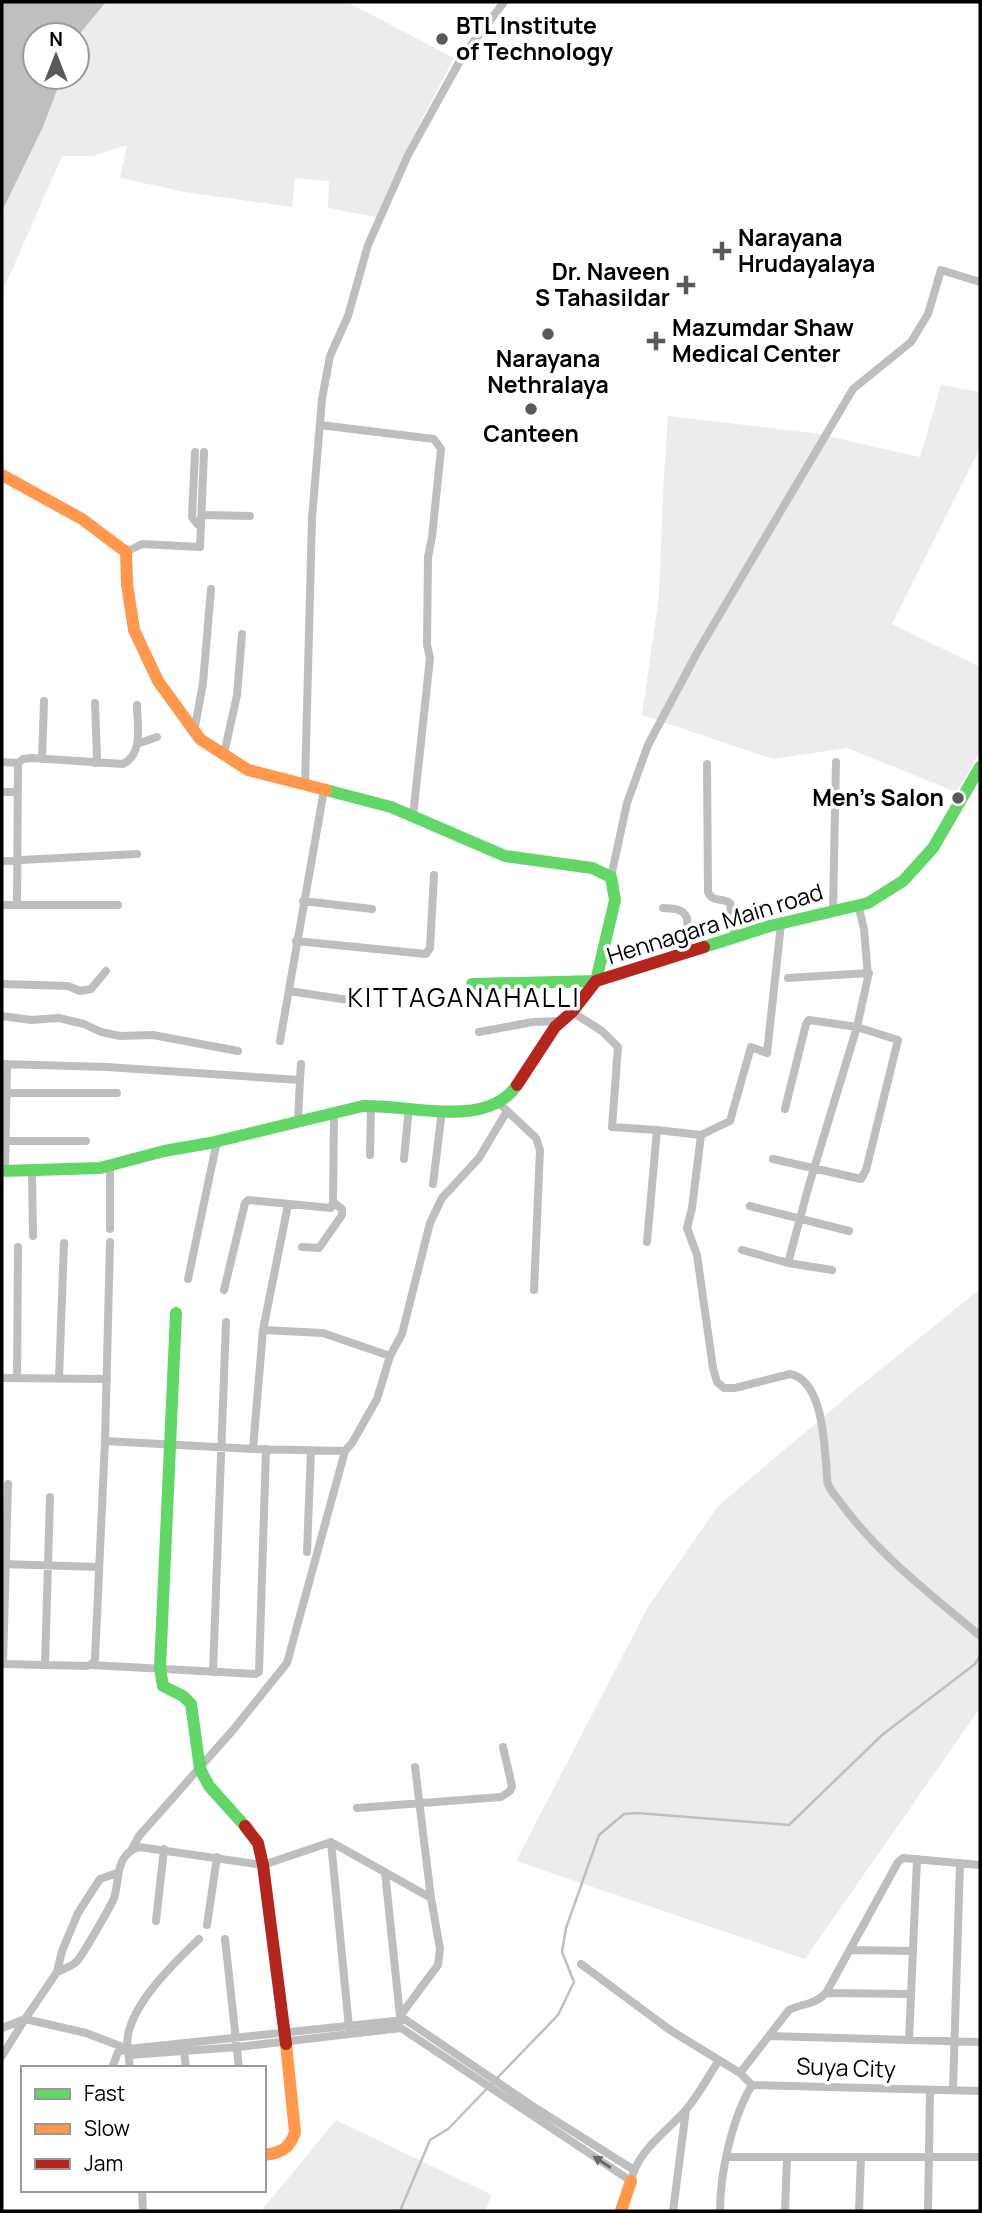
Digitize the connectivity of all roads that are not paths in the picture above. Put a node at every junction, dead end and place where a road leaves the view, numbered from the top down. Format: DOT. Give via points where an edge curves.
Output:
graph roads {
  1 [pos="504,2"];
  2 [pos="980,282"];
  3 [pos="320,425"];
  4 [pos="2,475"];
  5 [pos="202,515"];
  6 [pos="250,516"];
  7 [pos="201,525"];
  8 [pos="126,552"];
  9 [pos="211,589"];
  10 [pos="242,634"];
  11 [pos="44,701"];
  12 [pos="95,703"];
  13 [pos="137,705"];
  14 [pos="194,732"];
  15 [pos="157,737"];
  16 [pos="137,744"];
  17 [pos="224,754"];
  18 [pos="42,759"];
  19 [pos="2,762"];
  20 [pos="836,762"];
  21 [pos="18,763"];
  22 [pos="95,763"];
  23 [pos="707,764"];
  24 [pos="980,767"];
  25 [pos="305,785"];
  26 [pos="324,790"];
  27 [pos="2,792"];
  28 [pos="18,792"];
  29 [pos="413,816"];
  30 [pos="137,854"];
  31 [pos="2,861"];
  32 [pos="18,861"];
  33 [pos="434,875"];
  34 [pos="611,877"];
  35 [pos="303,901"];
  36 [pos="858,904"];
  37 [pos="2,905"];
  38 [pos="17,905"];
  39 [pos="118,905"];
  40 [pos="663,908"];
  41 [pos="372,909"];
  42 [pos="834,910"];
  43 [pos="780,924"];
  44 [pos="734,937"];
  45 [pos="296,941"];
  46 [pos="689,951"];
  47 [pos="106,971"];
  48 [pos="869,973"];
  49 [pos="788,978"];
  50 [pos="596,982"];
  51 [pos="2,984"];
  52 [pos="472,985"];
  53 [pos="289,990"];
  54 [pos="355,1001"];
  55 [pos="572,1012"];
  56 [pos="2,1016"];
  57 [pos="562,1021"];
  58 [pos="857,1027"];
  59 [pos="479,1032"];
  60 [pos="280,1041"];
  61 [pos="238,1051"];
  62 [pos="4,1064"];
  63 [pos="301,1064"];
  64 [pos="300,1080"];
  65 [pos="4,1093"];
  66 [pos="117,1093"];
  67 [pos="371,1106"];
  68 [pos="503,1107"];
  69 [pos="408,1108"];
  70 [pos="785,1109"];
  71 [pos="442,1111"];
  72 [pos="334,1115"];
  73 [pos="298,1121"];
  74 [pos="657,1130"];
  75 [pos="701,1135"];
  76 [pos="3,1141"];
  77 [pos="86,1141"];
  78 [pos="217,1141"];
  79 [pos="370,1155"];
  80 [pos="404,1159"];
  81 [pos="773,1159"];
  82 [pos="110,1166"];
  83 [pos="814,1169"];
  84 [pos="32,1170"];
  85 [pos="3,1171"];
  86 [pos="433,1184"];
  87 [pos="333,1202"];
  88 [pos="288,1205"];
  89 [pos="750,1206"];
  90 [pos="800,1217"];
  91 [pos="110,1229"];
  92 [pos="849,1230"];
  93 [pos="33,1236"];
  94 [pos="110,1242"];
  95 [pos="647,1242"];
  96 [pos="64,1243"];
  97 [pos="18,1247"];
  98 [pos="302,1247"];
  99 [pos="742,1250"];
  100 [pos="788,1263"];
  101 [pos="832,1270"];
  102 [pos="188,1279"];
  103 [pos="224,1290"];
  104 [pos="534,1290"];
  105 [pos="176,1313"];
  106 [pos="226,1322"];
  107 [pos="263,1330"];
  108 [pos="390,1356"];
  109 [pos="2,1378"];
  110 [pos="17,1378"];
  111 [pos="59,1379"];
  112 [pos="107,1379"];
  113 [pos="105,1441"];
  114 [pos="171,1444"];
  115 [pos="222,1446"];
  116 [pos="253,1449"];
  117 [pos="266,1449"];
  118 [pos="311,1450"];
  119 [pos="345,1451"];
  120 [pos="8,1484"];
  121 [pos="50,1497"];
  122 [pos="307,1552"];
  123 [pos="4,1564"];
  124 [pos="48,1565"];
  125 [pos="99,1567"];
  126 [pos="980,1635"];
  127 [pos="2,1664"];
  128 [pos="45,1665"];
  129 [pos="90,1665"];
  130 [pos="160,1668"];
  131 [pos="213,1672"];
  132 [pos="503,1747"];
  133 [pos="415,1767"];
  134 [pos="200,1769"];
  135 [pos="419,1804"];
  136 [pos="357,1808"];
  137 [pos="331,1842"];
  138 [pos="132,1849"];
  139 [pos="164,1849"];
  140 [pos="216,1857"];
  141 [pos="917,1859"];
  142 [pos="960,1863"];
  143 [pos="263,1865"];
  144 [pos="980,1865"];
  145 [pos="385,1872"];
  146 [pos="117,1873"];
  147 [pos="431,1898"];
  148 [pos="156,1921"];
  149 [pos="208,1925"];
  150 [pos="200,1939"];
  151 [pos="225,1939"];
  152 [pos="850,1950"];
  153 [pos="913,1951"];
  154 [pos="582,1964"];
  155 [pos="57,1972"];
  156 [pos="826,1993"];
  157 [pos="911,1993"];
  158 [pos="25,2019"];
  159 [pos="400,2021"];
  160 [pos="2,2028"];
  161 [pos="350,2030"];
  162 [pos="769,2036"];
  163 [pos="285,2038"];
  164 [pos="909,2040"];
  165 [pos="954,2041"];
  166 [pos="237,2042"];
  167 [pos="980,2042"];
  168 [pos="184,2051"];
  169 [pos="128,2052"];
  170 [pos="2,2056"];
  171 [pos="719,2060"];
  172 [pos="113,2066"];
  173 [pos="130,2066"];
  174 [pos="186,2066"];
  175 [pos="239,2066"];
  176 [pos="740,2073"];
  177 [pos="752,2085"];
  178 [pos="930,2090"];
  179 [pos="953,2090"];
  180 [pos="980,2091"];
  181 [pos="686,2110"];
  182 [pos="266,2155"];
  183 [pos="727,2157"];
  184 [pos="787,2157"];
  185 [pos="861,2157"];
  186 [pos="929,2157"];
  187 [pos="980,2157"];
  188 [pos="633,2175"];
  189 [pos="142,2192"];
  190 [pos="143,2211"];
  191 [pos="621,2211"];
  192 [pos="673,2211"];
  193 [pos="720,2211"];
  194 [pos="785,2211"];
  195 [pos="859,2211"];
  196 [pos="928,2211"];
  1 -- 3 [label="street" via="461,57 408,155 368,245 348,316 330,356"];
  2 -- 34 [label="street" via="941,270 928,314 911,342 853,389 698,651 648,745 627,803"];
  3 -- 25 [label="street" via="312,518"];
  3 -- 29 [label="street" via="434,439 441,449 428,557 430,658"];
  4 -- 8 [label="street" via="80,517"];
  5 -- 6 [label="street"];
  5 -- 7 [label="street"];
  5 -- 7 [label="street" via="200,452 192,517"];
  7 -- 8 [label="street" via="200,547 142,544"];
  8 -- 14 [label="street" via="134,631 158,681"];
  9 -- 14 [label="street"];
  10 -- 17 [label="street" via="237,695"];
  11 -- 18 [label="street"];
  12 -- 22 [label="street"];
  13 -- 16 [label="street"];
  14 -- 17 [label="street"];
  15 -- 16 [label="street"];
  16 -- 22 [label="street" via="135,754 124,764"];
  17 -- 25 [label="street" via="248,770"];
  18 -- 21 [label="street"];
  18 -- 22 [label="street"];
  19 -- 21 [label="street"];
  20 -- 42 [label="street"];
  21 -- 28 [label="street"];
  23 -- 44 [label="street" via="708,892 715,900 730,903"];
  24 -- 36 [label="street, Hennagara Main road" via="933,848 903,881 868,903"];
  25 -- 26 [label="street"];
  26 -- 29 [label="street"];
  26 -- 35 [label="street"];
  27 -- 28 [label="street"];
  28 -- 32 [label="street"];
  29 -- 34 [label="street" via="505,856 592,868"];
  30 -- 32 [label="street"];
  31 -- 32 [label="street"];
  32 -- 38 [label="street"];
  33 -- 45 [label="street" via="426,954"];
  34 -- 50 [label="street" via="615,900"];
  35 -- 41 [label="street"];
  35 -- 45 [label="street"];
  36 -- 42 [label="street, Hennagara Main road"];
  36 -- 48 [label="street"];
  37 -- 38 [label="street"];
  38 -- 39 [label="street"];
  40 -- 46 [label="street" via="685,913"];
  42 -- 43 [label="street, Hennagara Main road"];
  43 -- 44 [label="street, Hennagara Main road"];
  43 -- 75 [label="street" via="768,1053 751,1046 730,1121"];
  44 -- 46 [label="street, Hennagara Main road"];
  45 -- 53 [label="street"];
  46 -- 50 [label="street, Hennagara Main road"];
  47 -- 51 [label="street" via="91,989"];
  48 -- 49 [label="street"];
  48 -- 58 [label="street"];
  50 -- 52 [label="street"];
  50 -- 55 [label="street, Hennagara Main road"];
  53 -- 54 [label="street"];
  53 -- 60 [label="street"];
  55 -- 57 [label="street, Hennagara Main road"];
  55 -- 74 [label="street" via="618,1047 612,1127"];
  56 -- 61 [label="street" via="59,1018 120,1036 153,1035"];
  57 -- 59 [label="street"];
  57 -- 68 [label="street, Hennagara Main road"];
  58 -- 70 [label="street" via="809,1020"];
  58 -- 83 [label="street"];
  58 -- 83 [label="street" via="898,1040 866,1170 862,1179"];
  62 -- 64 [label="street"];
  62 -- 65 [label="street"];
  63 -- 64 [label="street"];
  64 -- 73 [label="street"];
  65 -- 66 [label="street"];
  65 -- 76 [label="street"];
  67 -- 69 [label="street"];
  67 -- 72 [label="street"];
  67 -- 79 [label="street"];
  68 -- 71 [label="street"];
  68 -- 104 [label="street" via="536,1138 540,1150"];
  68 -- 108 [label="street" via="479,1158 442,1198 430,1223 402,1334"];
  69 -- 71 [label="street"];
  69 -- 80 [label="street"];
  71 -- 86 [label="street"];
  72 -- 73 [label="street"];
  72 -- 87 [label="street"];
  73 -- 78 [label="street"];
  74 -- 75 [label="street"];
  74 -- 95 [label="street"];
  75 -- 126 [label="street" via="687,1228 697,1255 717,1382 735,1388 790,1374 809,1384 822,1423 828,1484 852,1518 909,1577"];
  76 -- 77 [label="street"];
  76 -- 85 [label="street"];
  78 -- 82 [label="street"];
  78 -- 102 [label="street"];
  81 -- 83 [label="street"];
  82 -- 84 [label="street"];
  82 -- 91 [label="street"];
  83 -- 90 [label="street"];
  84 -- 85 [label="street"];
  84 -- 93 [label="street"];
  87 -- 88 [label="street" via="331,1208"];
  87 -- 98 [label="street" via="342,1215 319,1248"];
  88 -- 103 [label="street" via="251,1199 245,1203"];
  88 -- 107 [label="street"];
  89 -- 90 [label="street"];
  90 -- 92 [label="street"];
  90 -- 100 [label="street"];
  94 -- 112 [label="street"];
  96 -- 111 [label="street"];
  97 -- 110 [label="street"];
  99 -- 100 [label="street"];
  100 -- 101 [label="street"];
  105 -- 114 [label="street"];
  106 -- 115 [label="street"];
  107 -- 108 [label="street" via="323,1333"];
  107 -- 116 [label="street"];
  108 -- 119 [label="street" via="377,1399"];
  109 -- 110 [label="street"];
  110 -- 111 [label="street"];
  111 -- 112 [label="street"];
  112 -- 113 [label="street"];
  113 -- 114 [label="street"];
  113 -- 125 [label="street"];
  114 -- 115 [label="street"];
  114 -- 130 [label="street"];
  115 -- 116 [label="street"];
  115 -- 131 [label="street"];
  116 -- 117 [label="street"];
  117 -- 118 [label="street"];
  117 -- 131 [label="street" via="259,1672"];
  118 -- 119 [label="street"];
  118 -- 122 [label="street"];
  119 -- 134 [label="street" via="287,1663"];
  120 -- 123 [label="street"];
  121 -- 124 [label="street"];
  123 -- 124 [label="street"];
  123 -- 127 [label="street"];
  124 -- 125 [label="street"];
  124 -- 128 [label="street"];
  125 -- 129 [label="street" via="95,1659"];
  127 -- 128 [label="street"];
  128 -- 129 [label="street"];
  129 -- 130 [label="street"];
  130 -- 131 [label="street"];
  130 -- 134 [label="street" via="163,1686 191,1704"];
  132 -- 135 [label="street" via="512,1786 505,1795"];
  133 -- 135 [label="street"];
  134 -- 138 [label="street"];
  134 -- 143 [label="street" via="258,1843"];
  135 -- 136 [label="street"];
  135 -- 147 [label="street"];
  137 -- 143 [label="street"];
  137 -- 145 [label="street"];
  137 -- 161 [label="street"];
  138 -- 139 [label="street"];
  138 -- 146 [label="street"];
  139 -- 140 [label="street"];
  139 -- 148 [label="street"];
  140 -- 143 [label="street"];
  140 -- 149 [label="street"];
  141 -- 142 [label="street"];
  141 -- 152 [label="street" via="898,1862"];
  141 -- 153 [label="street"];
  142 -- 144 [label="street"];
  142 -- 165 [label="street"];
  143 -- 163 [label="street"];
  145 -- 147 [label="street"];
  145 -- 159 [label="street"];
  146 -- 155 [label="street" via="114,1898 77,1961"];
  146 -- 155 [label="street" via="100,1879 78,1913"];
  147 -- 159 [label="street" via="440,1949 438,1965"];
  150 -- 169 [label="street" via="146,1997 133,2018"];
  151 -- 166 [label="street"];
  152 -- 153 [label="street"];
  152 -- 156 [label="street"];
  153 -- 157 [label="street"];
  154 -- 171 [label="street" via="670,2030"];
  155 -- 158 [label="street"];
  156 -- 157 [label="street"];
  156 -- 162 [label="street" via="789,2010"];
  157 -- 164 [label="street"];
  158 -- 160 [label="street"];
  158 -- 169 [label="street" via="86,2033"];
  158 -- 170 [label="street"];
  159 -- 161 [label="street"];
  159 -- 188 [label="street"];
  161 -- 163 [label="street"];
  162 -- 164 [label="street"];
  162 -- 176 [label="street"];
  163 -- 166 [label="street"];
  163 -- 182 [label="street" via="295,2132 285,2150"];
  164 -- 165 [label="street"];
  165 -- 167 [label="street"];
  165 -- 179 [label="street"];
  166 -- 168 [label="street"];
  166 -- 169 [label="street"];
  166 -- 175 [label="street"];
  168 -- 169 [label="street"];
  168 -- 174 [label="street"];
  169 -- 172 [label="street" via="118,2052"];
  169 -- 173 [label="street"];
  171 -- 176 [label="street"];
  171 -- 181 [label="street"];
  176 -- 177 [label="street"];
  177 -- 178 [label="street, Suya City"];
  177 -- 183 [label="street" via="743,2100"];
  178 -- 179 [label="street, Suya City"];
  178 -- 186 [label="street"];
  179 -- 180 [label="street, Suya City"];
  181 -- 188 [label="street" via="657,2138"];
  181 -- 192 [label="street"];
  183 -- 184 [label="street"];
  183 -- 193 [label="street"];
  184 -- 185 [label="street"];
  184 -- 194 [label="street"];
  185 -- 186 [label="street"];
  185 -- 195 [label="street"];
  186 -- 187 [label="street"];
  186 -- 196 [label="street"];
  188 -- 191 [label="street"];
  189 -- 190 [label="street"];
}
